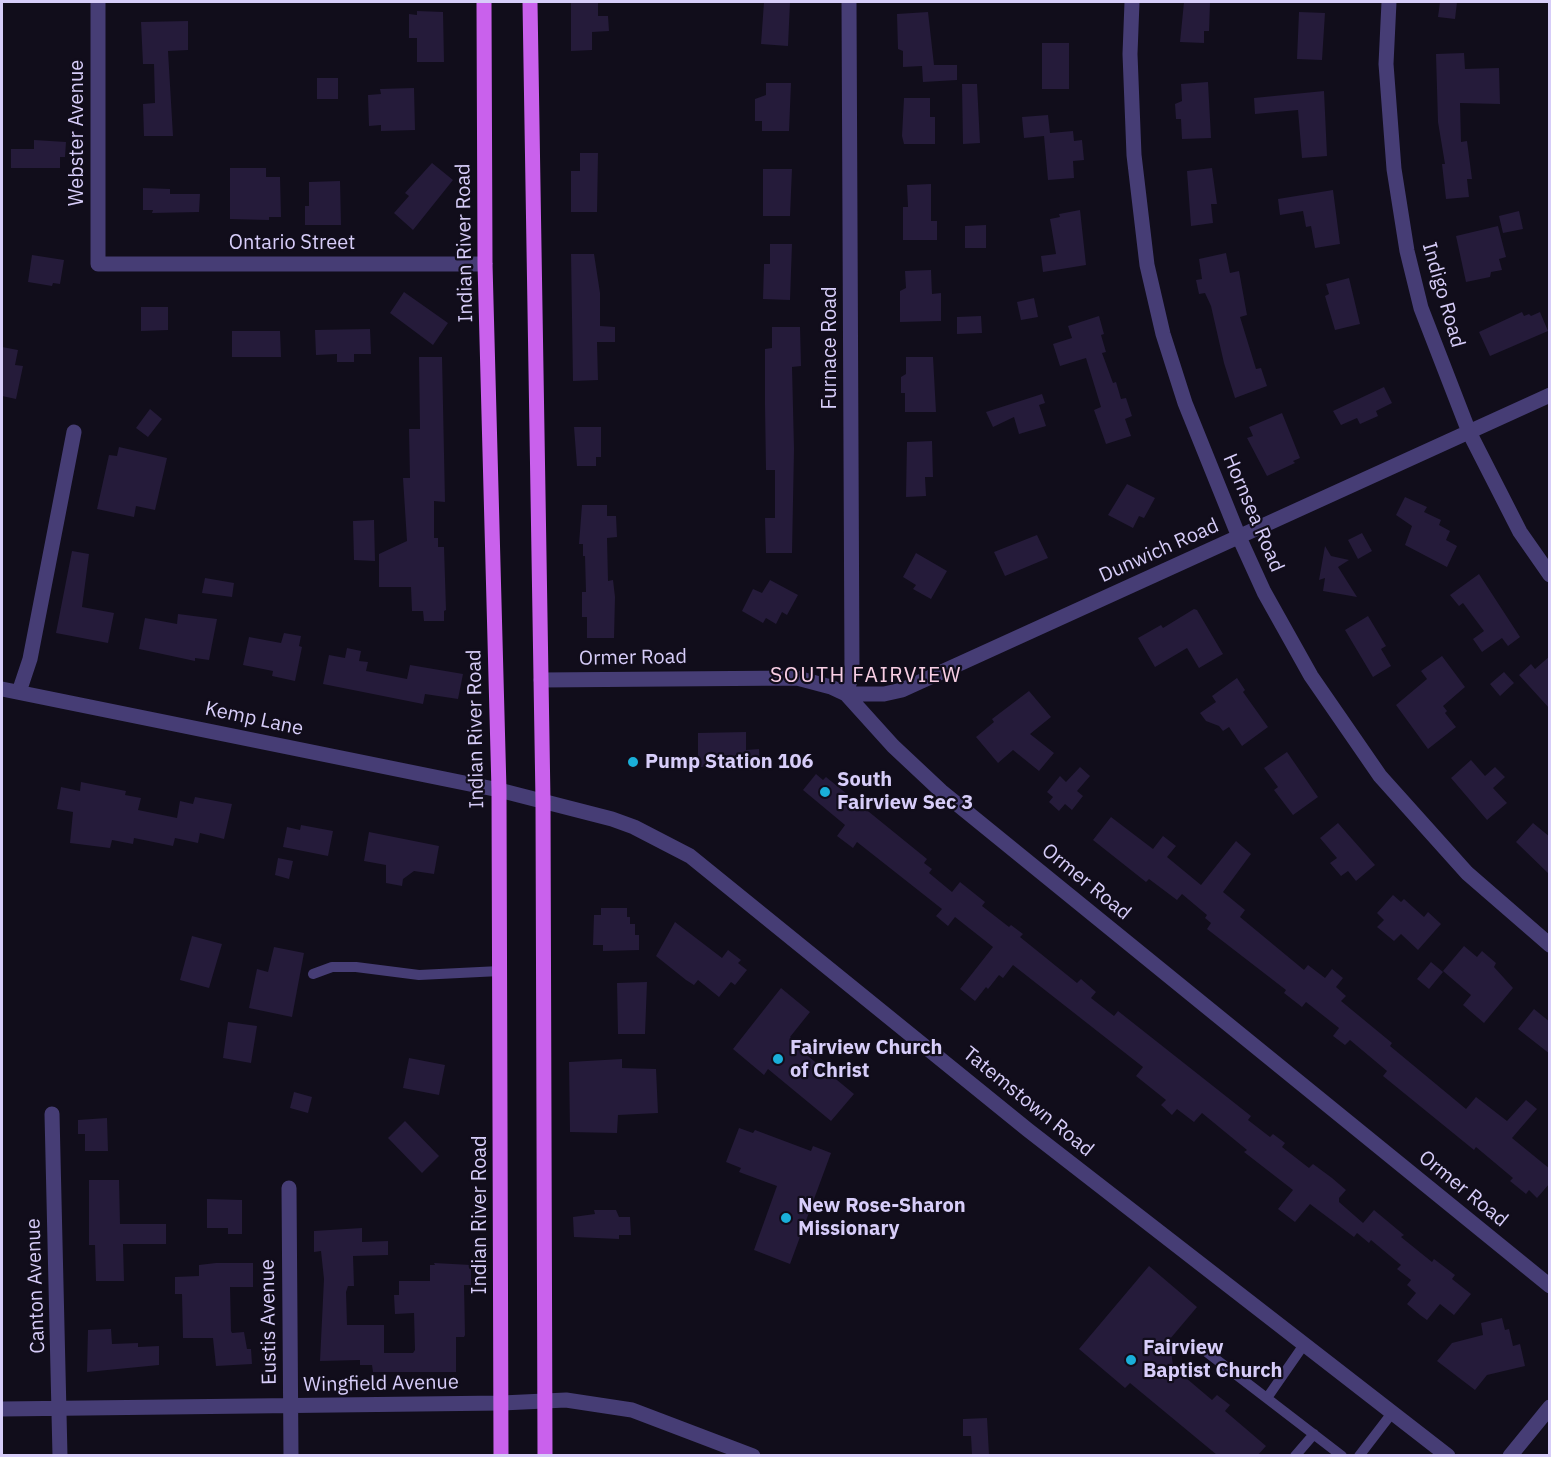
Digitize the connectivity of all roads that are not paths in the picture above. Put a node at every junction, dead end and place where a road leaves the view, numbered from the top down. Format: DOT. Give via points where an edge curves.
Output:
graph roads {
  1 [pos="98,2"];
  2 [pos="484,2"];
  3 [pos="530,2"];
  4 [pos="849,2"];
  5 [pos="1132,2"];
  6 [pos="1389,2"];
  7 [pos="98,264"];
  8 [pos="485,264"];
  9 [pos="1550,395"];
  10 [pos="74,432"];
  11 [pos="1468,432"];
  12 [pos="1239,537"];
  13 [pos="1550,575"];
  14 [pos="541,680"];
  15 [pos="2,689"];
  16 [pos="19,692"];
  17 [pos="846,694"];
  18 [pos="499,790"];
  19 [pos="543,801"];
  20 [pos="1550,945"];
  21 [pos="500,971"];
  22 [pos="313,974"];
  23 [pos="52,1114"];
  24 [pos="289,1188"];
  25 [pos="1550,1286"];
  26 [pos="1303,1346"];
  27 [pos="1204,1350"];
  28 [pos="1267,1398"];
  29 [pos="546,1402"];
  30 [pos="502,1403"];
  31 [pos="291,1406"];
  32 [pos="60,1407"];
  33 [pos="1550,1407"];
  34 [pos="2,1409"];
  35 [pos="1392,1413"];
  36 [pos="1314,1434"];
  37 [pos="60,1455"];
  38 [pos="291,1455"];
  39 [pos="501,1455"];
  40 [pos="545,1455"];
  41 [pos="753,1455"];
  42 [pos="1295,1455"];
  43 [pos="1342,1455"];
  44 [pos="1359,1455"];
  45 [pos="1448,1455"];
  46 [pos="1510,1455"];
  1 -- 7 [label="street, Webster Avenue"];
  2 -- 8 [label="main road, Indian River Road"];
  3 -- 14 [label="main road"];
  4 -- 17 [label="street, Furnace Road" via="852,674"];
  5 -- 12 [label="street, Hornsea Road" via="1134,155 1147,265 1185,403"];
  6 -- 11 [label="street, Indigo Road" via="1388,107 1407,251 1431,335"];
  7 -- 8 [label="street, Ontario Street"];
  8 -- 18 [label="main road, Indian River Road"];
  9 -- 11 [label="street, Dunwich Road"];
  10 -- 16 [label="street" via="30,658"];
  11 -- 12 [label="street, Dunwich Road"];
  11 -- 13 [label="street, Indigo Road" via="1520,532"];
  12 -- 17 [label="street, Dunwich Road" via="902,690"];
  12 -- 20 [label="street, Hornsea Road" via="1264,592 1311,675 1380,776 1467,873"];
  14 -- 17 [label="street, Ormer Road" via="785,677"];
  14 -- 19 [label="main road"];
  15 -- 16 [label="street, Kemp Lane"];
  16 -- 18 [label="street, Kemp Lane"];
  17 -- 25 [label="street, Ormer Road" via="893,747 940,791"];
  18 -- 19 [label="street, Tatemstown Road"];
  18 -- 21 [label="main road, Indian River Road"];
  19 -- 26 [label="street, Tatemstown Road" via="634,827 716,874 1028,1130"];
  19 -- 29 [label="main road"];
  21 -- 22 [label="lane" via="419,975 332,967"];
  21 -- 30 [label="main road, Indian River Road"];
  23 -- 32 [label="street, Canton Avenue"];
  24 -- 31 [label="street, Eustis Avenue"];
  26 -- 28 [label="lane"];
  26 -- 35 [label="street, Tatemstown Road"];
  27 -- 28 [label="lane"];
  28 -- 36 [label="lane"];
  29 -- 30 [label="street, Wingfield Avenue"];
  29 -- 40 [label="main road"];
  29 -- 41 [label="street, Wingfield Avenue" via="566,1400 632,1410"];
  30 -- 31 [label="street, Wingfield Avenue"];
  30 -- 39 [label="main road, Indian River Road"];
  31 -- 32 [label="street, Wingfield Avenue"];
  31 -- 38 [label="street, Eustis Avenue"];
  32 -- 34 [label="street, Wingfield Avenue"];
  32 -- 37 [label="street, Canton Avenue"];
  33 -- 46 [label="street"];
  35 -- 44 [label="lane"];
  35 -- 45 [label="street, Tatemstown Road"];
  36 -- 42 [label="lane"];
  36 -- 43 [label="lane"];
}
